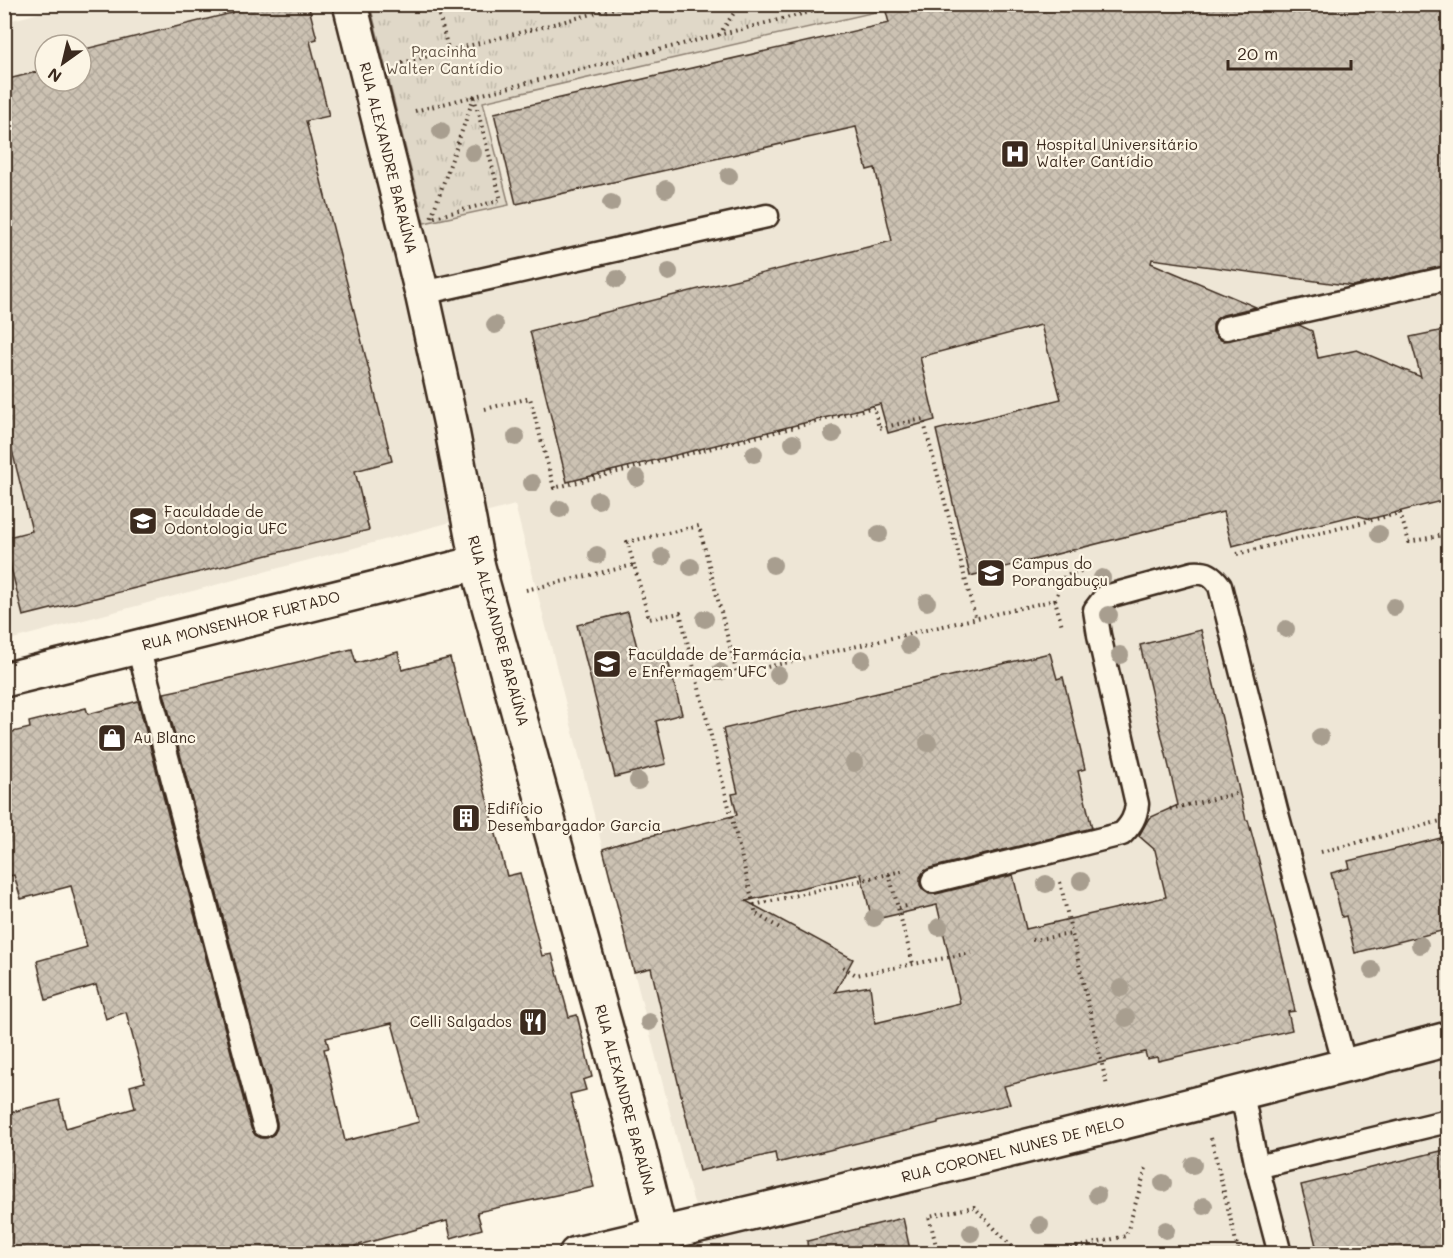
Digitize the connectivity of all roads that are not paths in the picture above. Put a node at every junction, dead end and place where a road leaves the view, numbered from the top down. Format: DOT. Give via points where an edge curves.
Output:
graph roads {
  1 [pos="350,4"];
  2 [pos="767,216"];
  3 [pos="1449,278"];
  4 [pos="422,293"];
  5 [pos="1226,328"];
  6 [pos="477,563"];
  7 [pos="138,647"];
  8 [pos="4,680"];
  9 [pos="933,881"];
  10 [pos="1449,1039"];
  11 [pos="1345,1066"];
  12 [pos="1242,1094"];
  13 [pos="1449,1121"];
  14 [pos="264,1125"];
  15 [pos="1257,1167"];
  16 [pos="662,1243"];
  17 [pos="576,1254"];
  18 [pos="1280,1254"];
  1 -- 4 [label="street, RUA ALEXANDRE BARAÚNA"];
  2 -- 4 [label="lane"];
  3 -- 5 [label="lane"];
  4 -- 6 [label="street, RUA ALEXANDRE BARAÚNA" via="452,425"];
  6 -- 7 [label="street, RUA MONSENHOR FURTADO"];
  6 -- 16 [label="street, RUA ALEXANDRE BARAÚNA"];
  7 -- 8 [label="street, RUA MONSENHOR FURTADO"];
  7 -- 14 [label="lane"];
  9 -- 11 [label="lane" via="1122,834 1136,814 1137,804 1095,610 1106,597 1205,573 1220,586"];
  10 -- 11 [label="street, RUA CORONEL NUNES DE MELO"];
  11 -- 12 [label="street, RUA CORONEL NUNES DE MELO"];
  12 -- 15 [label="lane"];
  12 -- 16 [label="street, RUA CORONEL NUNES DE MELO" via="930,1171"];
  13 -- 15 [label="lane"];
  15 -- 18 [label="lane"];
  16 -- 17 [label="street, RUA CORONEL NUNES DE MELO"];
}
